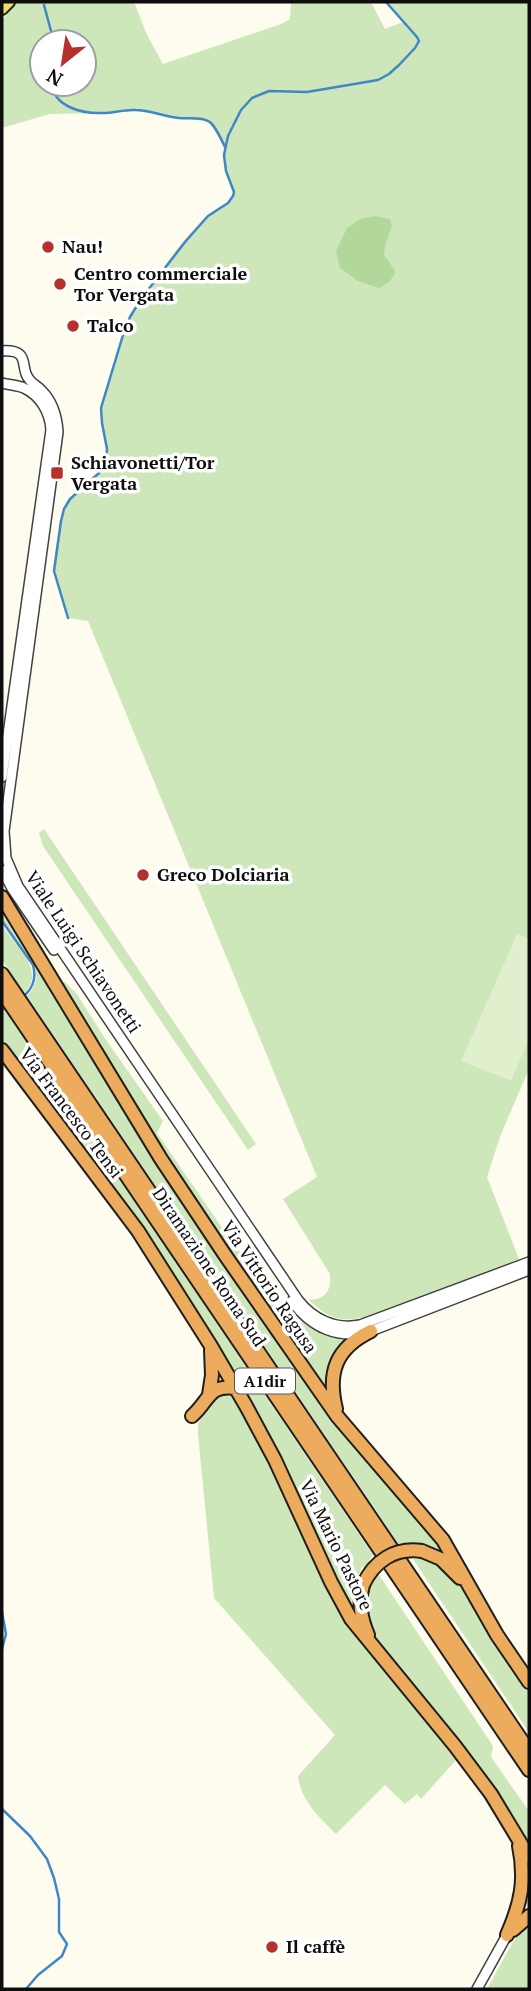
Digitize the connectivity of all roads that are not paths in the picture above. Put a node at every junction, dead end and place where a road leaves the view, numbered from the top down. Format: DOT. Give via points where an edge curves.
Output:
graph roads {
  1 [pos="9,2"];
  2 [pos="2,9"];
  3 [pos="2,351"];
  4 [pos="2,383"];
  5 [pos="2,777"];
  6 [pos="2,870"];
  7 [pos="2,897"];
  8 [pos="2,974"];
  9 [pos="2,992"];
  10 [pos="2,1050"];
  11 [pos="138,1231"];
  12 [pos="529,1262"];
  13 [pos="529,1270"];
  14 [pos="371,1331"];
  15 [pos="211,1346"];
  16 [pos="236,1388"];
  17 [pos="209,1395"];
  18 [pos="192,1416"];
  19 [pos="337,1416"];
  20 [pos="478,1600"];
  21 [pos="382,1658"];
  22 [pos="529,1682"];
  23 [pos="529,1751"];
  24 [pos="529,1770"];
  25 [pos="511,1826"];
  26 [pos="529,1857"];
  27 [pos="529,1916"];
  28 [pos="508,1935"];
  29 [pos="477,1989"];
  1 -- 2 [label="main road"];
  3 -- 12 [label="street, Viale Luigi Schiavonetti" via="22,358 27,377 51,402 58,432 4,831 6,858 20,890 311,1314 330,1324 357,1326"];
  4 -- 5 [label="street" via="36,396 51,426"];
  6 -- 14 [label="street, Viale Luigi Schiavonetti" via="299,1310 317,1326 336,1333"];
  7 -- 19 [label="highway, Via Vittorio Ragusa" via="161,1159"];
  8 -- 23 [label="highway, Diramazione Roma Sud / A1dir"];
  9 -- 24 [label="highway, Diramazione Roma Sud / A1dir"];
  10 -- 11 [label="highway, Via Francesco Tensi"];
  11 -- 15 [label="highway, Via Mario Pastore"];
  13 -- 14 [label="street, Viale Luigi Schiavonetti"];
  14 -- 19 [label="highway" via="354,1340 336,1364 332,1384"];
  15 -- 16 [label="highway, Via Mario Pastore"];
  15 -- 17 [label="highway"];
  16 -- 17 [label="highway" via="219,1387"];
  16 -- 21 [label="highway, Via Mario Pastore" via="275,1460 341,1604"];
  17 -- 18 [label="highway"];
  19 -- 20 [label="highway, Via Vittorio Ragusa" via="438,1533"];
  20 -- 21 [label="highway, bridge" via="436,1556 403,1551 383,1559 363,1585 360,1600 362,1621"];
  20 -- 22 [label="highway, Via Vittorio Ragusa"];
  21 -- 25 [label="highway, Via Mario Pastore" via="455,1746"];
  25 -- 26 [label="highway, Via Mario Pastore"];
  25 -- 28 [label="highway" via="523,1874 519,1905"];
  27 -- 28 [label="highway"];
  28 -- 29 [label="street"];
}
